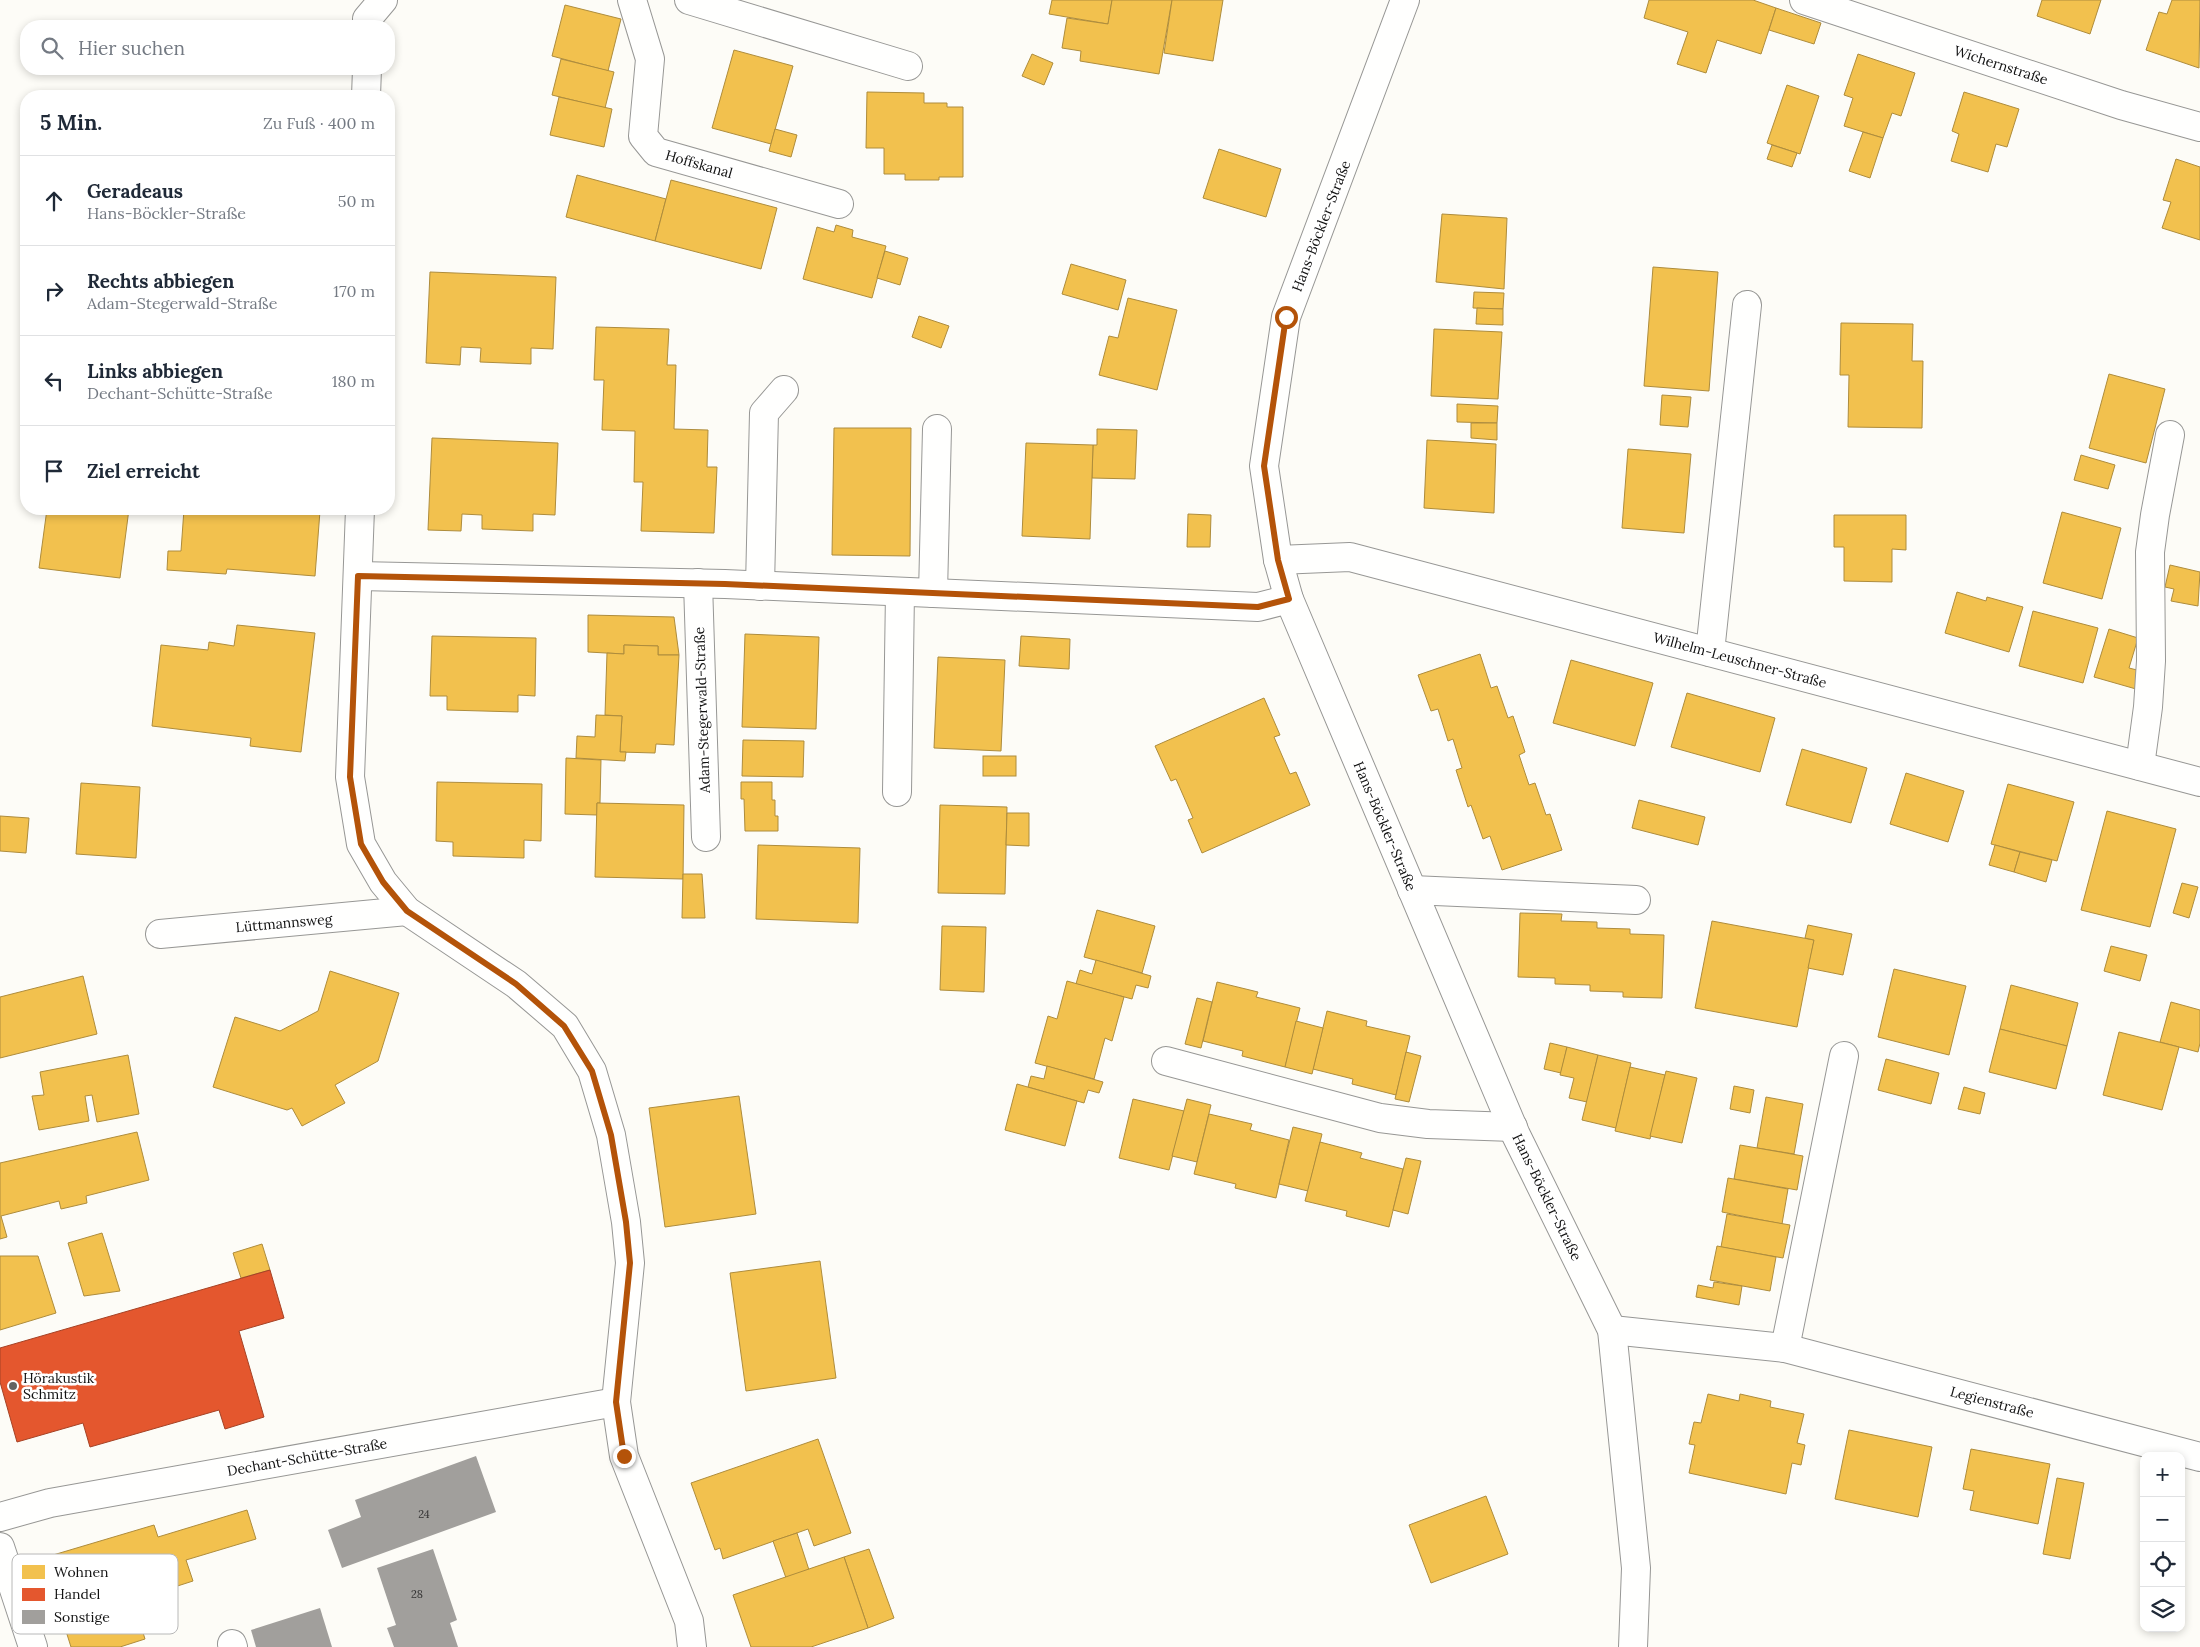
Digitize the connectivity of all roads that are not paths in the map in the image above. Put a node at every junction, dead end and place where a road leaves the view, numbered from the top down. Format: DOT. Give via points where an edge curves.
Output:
graph roads {
  1 [pos="383,0"];
  2 [pos="632,0"];
  3 [pos="689,0"];
  4 [pos="1405,0"];
  5 [pos="1804,0"];
  6 [pos="367,20"];
  7 [pos="908,66"];
  8 [pos="366,75"];
  9 [pos="366,90"];
  10 [pos="2200,127"];
  11 [pos="839,204"];
  12 [pos="1747,305"];
  13 [pos="784,390"];
  14 [pos="937,429"];
  15 [pos="2170,435"];
  16 [pos="360,515"];
  17 [pos="1278,560"];
  18 [pos="358,576"];
  19 [pos="698,583"];
  20 [pos="760,586"];
  21 [pos="900,592"];
  22 [pos="933,593"];
  23 [pos="1289,599"];
  24 [pos="1710,652"];
  25 [pos="2140,766"];
  26 [pos="2200,782"];
  27 [pos="896,792"];
  28 [pos="706,837"];
  29 [pos="1412,890"];
  30 [pos="1636,900"];
  31 [pos="407,911"];
  32 [pos="160,934"];
  33 [pos="1844,1056"];
  34 [pos="1166,1061"];
  35 [pos="1513,1127"];
  36 [pos="1612,1330"];
  37 [pos="1785,1348"];
  38 [pos="616,1402"];
  39 [pos="2200,1457"];
  40 [pos="0,1517"];
  41 [pos="0,1547"];
  42 [pos="12,1583"];
  43 [pos="29,1634"];
  44 [pos="33,1647"];
  45 [pos="692,1647"];
  46 [pos="1633,1647"];
  1 -- 6 [label="street"];
  2 -- 11 [label="street, Hoffskanal" via="650,59 642,136 656,152"];
  3 -- 7 [label="street"];
  4 -- 17 [label="street, Hans-Böckler-Straße" via="1286,317 1264,466"];
  5 -- 10 [label="street, Wichernstraße"];
  8 -- 9 [label="street"];
  12 -- 24 [label="street"];
  13 -- 20 [label="street" via="764,413"];
  14 -- 22 [label="street"];
  15 -- 25 [label="street" via="2150,552 2151,661"];
  16 -- 18 [label="street"];
  17 -- 23 [label="street, Hans-Böckler-Straße"];
  17 -- 24 [label="street, Wilhelm-Leuschner-Straße" via="1350,557"];
  18 -- 19 [label="street"];
  18 -- 31 [label="street" via="350,777 361,844 383,882"];
  19 -- 20 [label="street"];
  19 -- 28 [label="street, Adam-Stegerwald-Straße"];
  20 -- 21 [label="street"];
  21 -- 22 [label="street"];
  21 -- 27 [label="street"];
  22 -- 23 [label="street" via="1258,607"];
  23 -- 29 [label="street, Hans-Böckler-Straße"];
  24 -- 25 [label="street, Wilhelm-Leuschner-Straße"];
  25 -- 26 [label="street, Wilhelm-Leuschner-Straße"];
  29 -- 30 [label="street"];
  29 -- 35 [label="street, Hans-Böckler-Straße"];
  31 -- 32 [label="street, Lüttmannsweg"];
  31 -- 38 [label="street" via="516,984 564,1026 592,1071 611,1135 630,1263"];
  33 -- 37 [label="street"];
  34 -- 35 [label="street" via="1380,1118 1428,1124"];
  35 -- 36 [label="street, Hans-Böckler-Straße"];
  36 -- 37 [label="street, Legienstraße"];
  36 -- 46 [label="street, Hans-Böckler-Straße" via="1636,1568"];
  37 -- 39 [label="street, Legienstraße"];
  38 -- 40 [label="street, Dechant-Schütte-Straße" via="50,1503"];
  38 -- 45 [label="street" via="624,1456 688,1621"];
  41 -- 42 [label="street"];
  43 -- 44 [label="street"];
}
